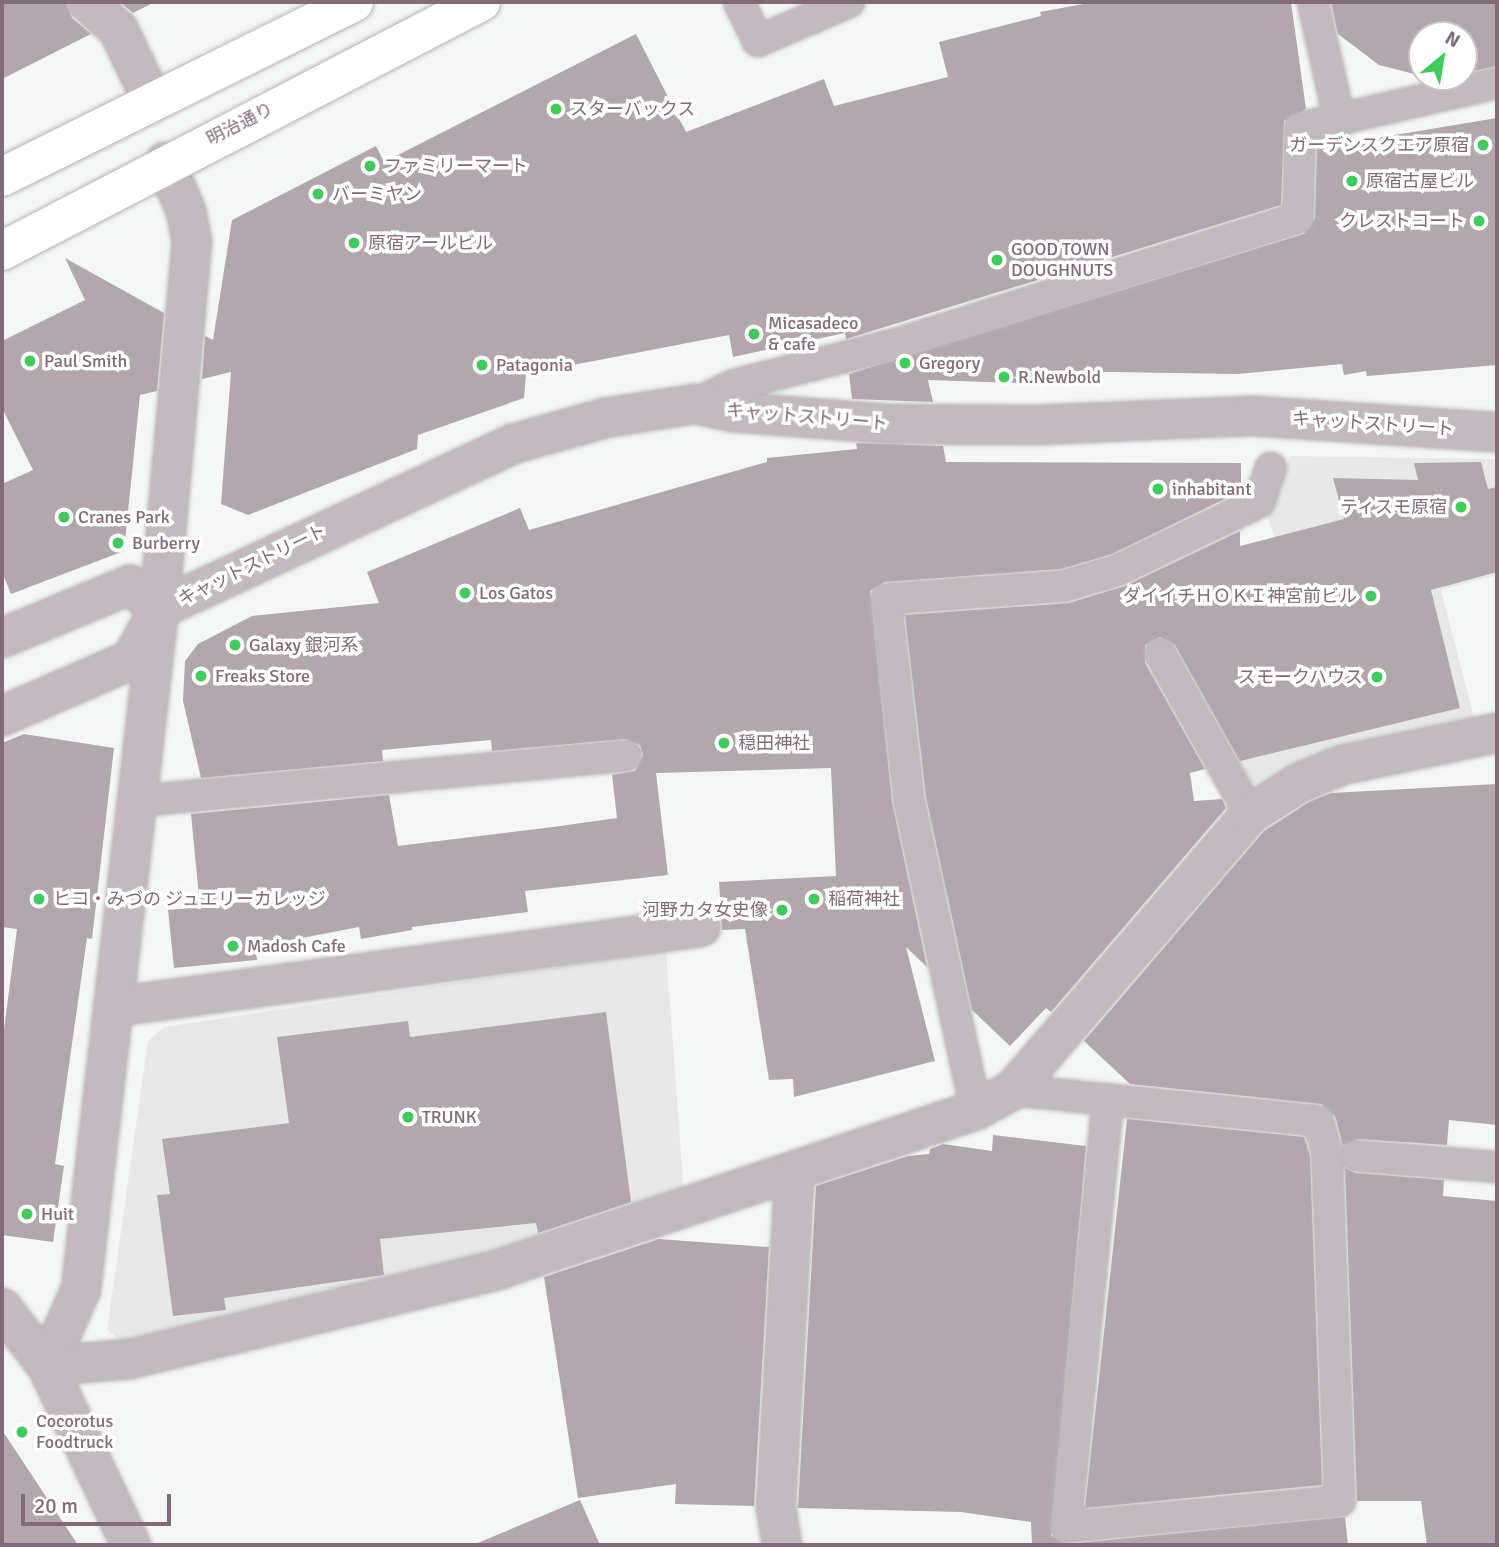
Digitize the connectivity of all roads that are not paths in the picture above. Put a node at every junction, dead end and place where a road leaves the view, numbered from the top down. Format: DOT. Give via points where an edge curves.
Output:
graph roads {
  1 [pos="87,2"];
  2 [pos="354,2"];
  3 [pos="481,2"];
  4 [pos="739,2"];
  5 [pos="849,2"];
  6 [pos="1313,2"];
  7 [pos="1497,83"];
  8 [pos="153,102"];
  9 [pos="1340,122"];
  10 [pos="165,162"];
  11 [pos="2,177"];
  12 [pos="2,251"];
  13 [pos="695,404"];
  14 [pos="1497,432"];
  15 [pos="1271,468"];
  16 [pos="159,609"];
  17 [pos="2,638"];
  18 [pos="1160,654"];
  19 [pos="2,716"];
  20 [pos="1497,733"];
  21 [pos="626,757"];
  22 [pos="136,801"];
  23 [pos="1250,814"];
  24 [pos="701,927"];
  25 [pos="113,1007"];
  26 [pos="1013,1090"];
  27 [pos="1108,1100"];
  28 [pos="976,1110"];
  29 [pos="1357,1156"];
  30 [pos="1497,1167"];
  31 [pos="795,1171"];
  32 [pos="2,1308"];
  33 [pos="47,1366"];
  34 [pos="131,1545"];
  35 [pos="782,1545"];
  1 -- 8 [label="street" via="118,29"];
  2 -- 8 [label="main road"];
  3 -- 10 [label="main road, 明治通り"];
  4 -- 5 [label="lane" via="758,41"];
  6 -- 9 [label="lane"];
  7 -- 9 [label="lane"];
  8 -- 11 [label="main road"];
  9 -- 13 [label="lane" via="1300,128 1298,218 896,344 734,385"];
  10 -- 12 [label="main road, 明治通り"];
  10 -- 16 [label="street" via="186,211 192,241"];
  13 -- 14 [label="street, キャットストリート" via="732,412 889,424 1023,426 1253,416"];
  13 -- 16 [label="street, キャットストリート" via="605,418 513,444"];
  15 -- 28 [label="lane" via="1259,502 1105,575 1064,586 886,599 909,800"];
  16 -- 17 [label="street, キャットストリート" via="130,585"];
  16 -- 19 [label="street, キャットストリート" via="131,660"];
  16 -- 22 [label="street"];
  18 -- 23 [label="lane"];
  20 -- 23 [label="street" via="1342,765 1299,783"];
  21 -- 22 [label="lane"];
  22 -- 25 [label="street"];
  23 -- 26 [label="street"];
  24 -- 25 [label="street"];
  25 -- 33 [label="street" via="81,1289"];
  26 -- 27 [label="lane"];
  26 -- 28 [label="street"];
  27 -- 27 [label="lane" via="1066,1527 1340,1502 1327,1153 1318,1121"];
  28 -- 31 [label="street"];
  29 -- 30 [label="lane"];
  31 -- 33 [label="street" via="494,1271 130,1359"];
  31 -- 35 [label="street" via="776,1506"];
  32 -- 33 [label="street"];
  33 -- 34 [label="street"];
}
